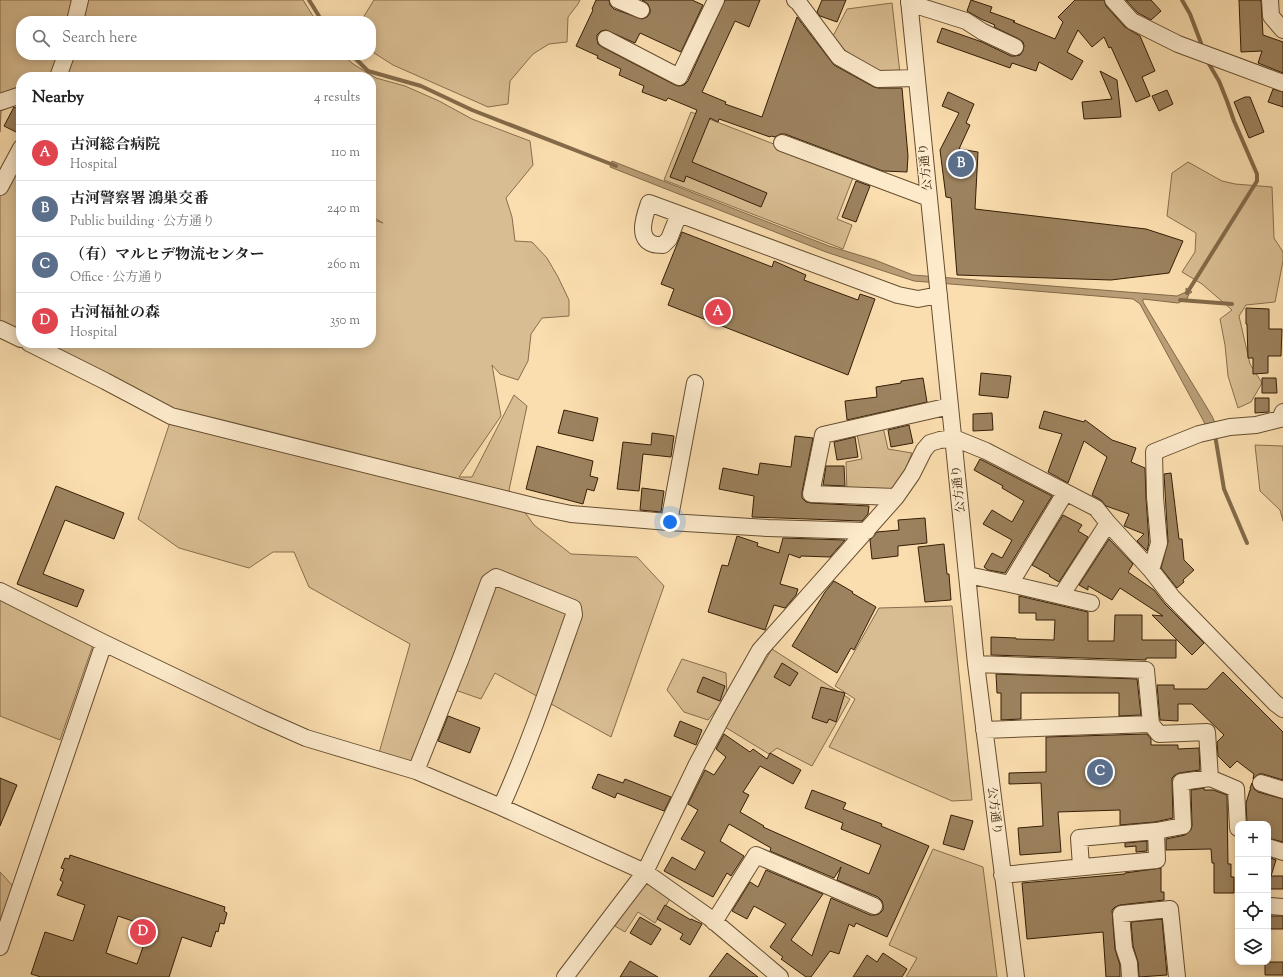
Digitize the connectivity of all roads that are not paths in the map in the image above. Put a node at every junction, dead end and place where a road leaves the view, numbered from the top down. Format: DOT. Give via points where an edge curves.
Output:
graph roads {
  1 [pos="80,0"];
  2 [pos="618,0"];
  3 [pos="716,0"];
  4 [pos="795,0"];
  5 [pos="1113,0"];
  6 [pos="1270,0"];
  7 [pos="909,2"];
  8 [pos="641,10"];
  9 [pos="76,16"];
  10 [pos="1283,30"];
  11 [pos="606,39"];
  12 [pos="1015,47"];
  13 [pos="64,60"];
  14 [pos="60,72"];
  15 [pos="917,78"];
  16 [pos="1283,83"];
  17 [pos="16,97"];
  18 [pos="0,102"];
  19 [pos="782,143"];
  20 [pos="16,157"];
  21 [pos="0,187"];
  22 [pos="929,198"];
  23 [pos="679,214"];
  24 [pos="939,295"];
  25 [pos="0,329"];
  26 [pos="16,337"];
  27 [pos="39,348"];
  28 [pos="695,383"];
  29 [pos="950,406"];
  30 [pos="1283,412"];
  31 [pos="954,438"];
  32 [pos="1065,493"];
  33 [pos="896,497"];
  34 [pos="669,522"];
  35 [pos="1108,523"];
  36 [pos="867,531"];
  37 [pos="1151,570"];
  38 [pos="968,575"];
  39 [pos="1010,584"];
  40 [pos="0,591"];
  41 [pos="1061,596"];
  42 [pos="1091,603"];
  43 [pos="104,643"];
  44 [pos="976,664"];
  45 [pos="1283,709"];
  46 [pos="1151,724"];
  47 [pos="984,730"];
  48 [pos="416,772"];
  49 [pos="1210,778"];
  50 [pos="1261,783"];
  51 [pos="1283,790"];
  52 [pos="501,807"];
  53 [pos="1238,821"];
  54 [pos="1156,831"];
  55 [pos="1271,849"];
  56 [pos="1283,852"];
  57 [pos="1081,866"];
  58 [pos="645,872"];
  59 [pos="1002,874"];
  60 [pos="874,906"];
  61 [pos="714,922"];
  62 [pos="0,947"];
  63 [pos="565,977"];
  64 [pos="780,977"];
  65 [pos="1016,977"];
  66 [pos="1130,977"];
  67 [pos="1177,977"];
  1 -- 9 [label="street"];
  2 -- 8 [label="street"];
  3 -- 11 [label="street" via="679,77"];
  4 -- 15 [label="street" via="839,57 878,80"];
  5 -- 16 [label="street" via="1132,22 1178,44"];
  6 -- 10 [label="street" via="1271,16"];
  7 -- 12 [label="street" via="966,21"];
  7 -- 15 [label="street, 公方通り"];
  13 -- 14 [label="street"];
  15 -- 22 [label="street, 公方通り"];
  17 -- 18 [label="street"];
  19 -- 22 [label="street"];
  20 -- 21 [label="street"];
  22 -- 24 [label="street, 公方通り"];
  23 -- 24 [label="street" via="898,295 918,299"];
  24 -- 29 [label="street, 公方通り"];
  25 -- 26 [label="street"];
  27 -- 34 [label="street" via="170,416 537,507 571,514"];
  28 -- 34 [label="street"];
  29 -- 31 [label="street, 公方通り"];
  29 -- 33 [label="street" via="823,435 811,494"];
  30 -- 37 [label="street" via="1280,419 1199,434 1154,452 1159,543"];
  31 -- 32 [label="street" via="986,451"];
  31 -- 33 [label="street" via="930,443"];
  31 -- 38 [label="street, 公方通り"];
  32 -- 35 [label="street" via="1096,508"];
  32 -- 39 [label="street"];
  33 -- 36 [label="street"];
  34 -- 36 [label="street"];
  35 -- 37 [label="street"];
  35 -- 41 [label="street"];
  36 -- 58 [label="street" via="760,650 697,764"];
  37 -- 45 [label="street" via="1172,597"];
  38 -- 39 [label="street"];
  38 -- 44 [label="street, 公方通り"];
  39 -- 41 [label="street"];
  40 -- 43 [label="street"];
  41 -- 42 [label="street"];
  43 -- 48 [label="street" via="306,738"];
  43 -- 62 [label="street"];
  44 -- 46 [label="street" via="1146,670"];
  44 -- 47 [label="street, 公方通り"];
  46 -- 47 [label="street"];
  46 -- 49 [label="street" via="1159,734 1207,732"];
  47 -- 59 [label="street, 公方通り"];
  48 -- 52 [label="street"];
  48 -- 52 [label="street" via="489,582 496,577 573,608 574,615 548,690 518,771"];
  49 -- 53 [label="street" via="1236,789"];
  49 -- 54 [label="street" via="1181,782 1183,826"];
  50 -- 51 [label="street"];
  52 -- 58 [label="street"];
  54 -- 57 [label="street" via="1157,860"];
  54 -- 57 [label="street" via="1078,838"];
  55 -- 56 [label="street"];
  57 -- 59 [label="street"];
  58 -- 61 [label="street"];
  58 -- 63 [label="street"];
  59 -- 65 [label="street, 公方通り"];
  60 -- 61 [label="street" via="756,855"];
  61 -- 64 [label="street"];
  66 -- 67 [label="street" via="1121,914 1170,909"];
}
